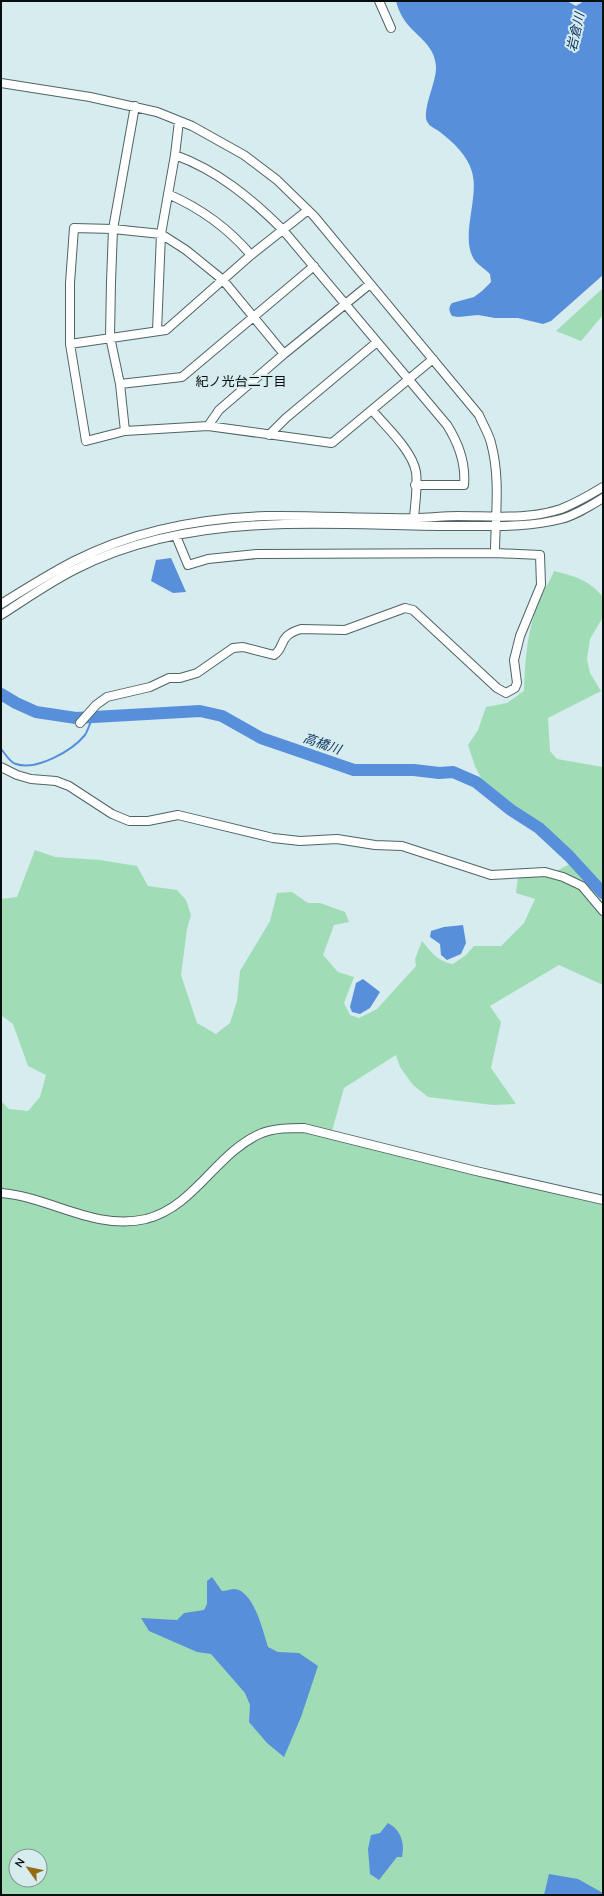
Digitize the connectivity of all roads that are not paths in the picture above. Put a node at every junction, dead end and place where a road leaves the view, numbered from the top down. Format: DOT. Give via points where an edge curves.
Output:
graph roads {
  1 [pos="379,1"];
  2 [pos="390,28"];
  3 [pos="1,83"];
  4 [pos="135,106"];
  5 [pos="180,121"];
  6 [pos="175,155"];
  7 [pos="168,194"];
  8 [pos="308,210"];
  9 [pos="113,229"];
  10 [pos="283,230"];
  11 [pos="161,234"];
  12 [pos="251,255"];
  13 [pos="314,266"];
  14 [pos="223,280"];
  15 [pos="370,284"];
  16 [pos="347,305"];
  17 [pos="254,318"];
  18 [pos="157,330"];
  19 [pos="110,337"];
  20 [pos="377,342"];
  21 [pos="70,344"];
  22 [pos="284,354"];
  23 [pos="433,359"];
  24 [pos="408,379"];
  25 [pos="120,384"];
  26 [pos="372,410"];
  27 [pos="208,426"];
  28 [pos="125,431"];
  29 [pos="269,435"];
  30 [pos="415,485"];
  31 [pos="603,487"];
  32 [pos="603,498"];
  33 [pos="496,516"];
  34 [pos="414,518"];
  35 [pos="495,526"];
  36 [pos="176,536"];
  37 [pos="495,553"];
  38 [pos="1,604"];
  39 [pos="1,615"];
  40 [pos="80,723"];
  41 [pos="1,767"];
  42 [pos="603,911"];
  43 [pos="1,1193"];
  44 [pos="603,1200"];
  1 -- 2 [label="street"];
  3 -- 4 [label="street"];
  4 -- 5 [label="street"];
  4 -- 9 [label="street"];
  5 -- 6 [label="street"];
  5 -- 8 [label="street" via="255,163"];
  6 -- 7 [label="street"];
  6 -- 10 [label="street" via="195,163 226,182"];
  7 -- 11 [label="street"];
  7 -- 12 [label="street" via="216,222"];
  8 -- 10 [label="street"];
  8 -- 15 [label="street"];
  9 -- 11 [label="street"];
  9 -- 19 [label="street"];
  9 -- 21 [label="street" via="74,228 70,283"];
  10 -- 12 [label="street"];
  10 -- 13 [label="street"];
  11 -- 14 [label="street" via="186,250"];
  11 -- 18 [label="street"];
  12 -- 14 [label="street"];
  13 -- 16 [label="street"];
  13 -- 17 [label="street"];
  14 -- 17 [label="street"];
  14 -- 18 [label="street" via="166,330"];
  15 -- 16 [label="street"];
  15 -- 23 [label="street"];
  16 -- 20 [label="street"];
  16 -- 22 [label="street"];
  17 -- 22 [label="street"];
  17 -- 25 [label="street" via="182,377"];
  18 -- 19 [label="street"];
  19 -- 21 [label="street"];
  19 -- 25 [label="street"];
  20 -- 24 [label="street"];
  20 -- 29 [label="street"];
  21 -- 28 [label="street" via="86,441"];
  22 -- 27 [label="street" via="219,410"];
  23 -- 24 [label="street"];
  23 -- 33 [label="street" via="473,407 489,435 495,468"];
  24 -- 26 [label="street"];
  24 -- 30 [label="street" via="453,435 465,473 464,485"];
  25 -- 28 [label="street"];
  26 -- 29 [label="street" via="332,443"];
  26 -- 30 [label="street" via="409,455 416,473"];
  27 -- 28 [label="street"];
  27 -- 29 [label="street"];
  30 -- 34 [label="street"];
  31 -- 33 [label="street" via="560,509 511,517"];
  32 -- 35 [label="street" via="562,518"];
  33 -- 34 [label="street"];
  33 -- 35 [label="street"];
  34 -- 38 [label="street" via="265,516 174,527 132,538 75,560"];
  35 -- 36 [label="street" via="263,525 220,528"];
  35 -- 37 [label="street"];
  36 -- 37 [label="street" via="188,564 208,559 257,554"];
  36 -- 39 [label="street" via="109,554 76,569"];
  37 -- 40 [label="street" via="540,555 541,585 520,636 514,660 517,683 515,688 506,694 413,610 405,608 345,630 294,631 287,635 274,655 243,647 233,648 197,672 180,678 169,678 150,687 107,698 96,705"];
  41 -- 42 [label="street" via="24,777 56,781 96,802 112,814 129,821 148,821 178,815 273,838 300,841 337,839 402,846 491,875 545,872 582,886"];
  43 -- 44 [label="street" via="30,1199 94,1219 117,1222 144,1219 175,1207 233,1152 250,1140 272,1130 304,1128 476,1172"];
}
